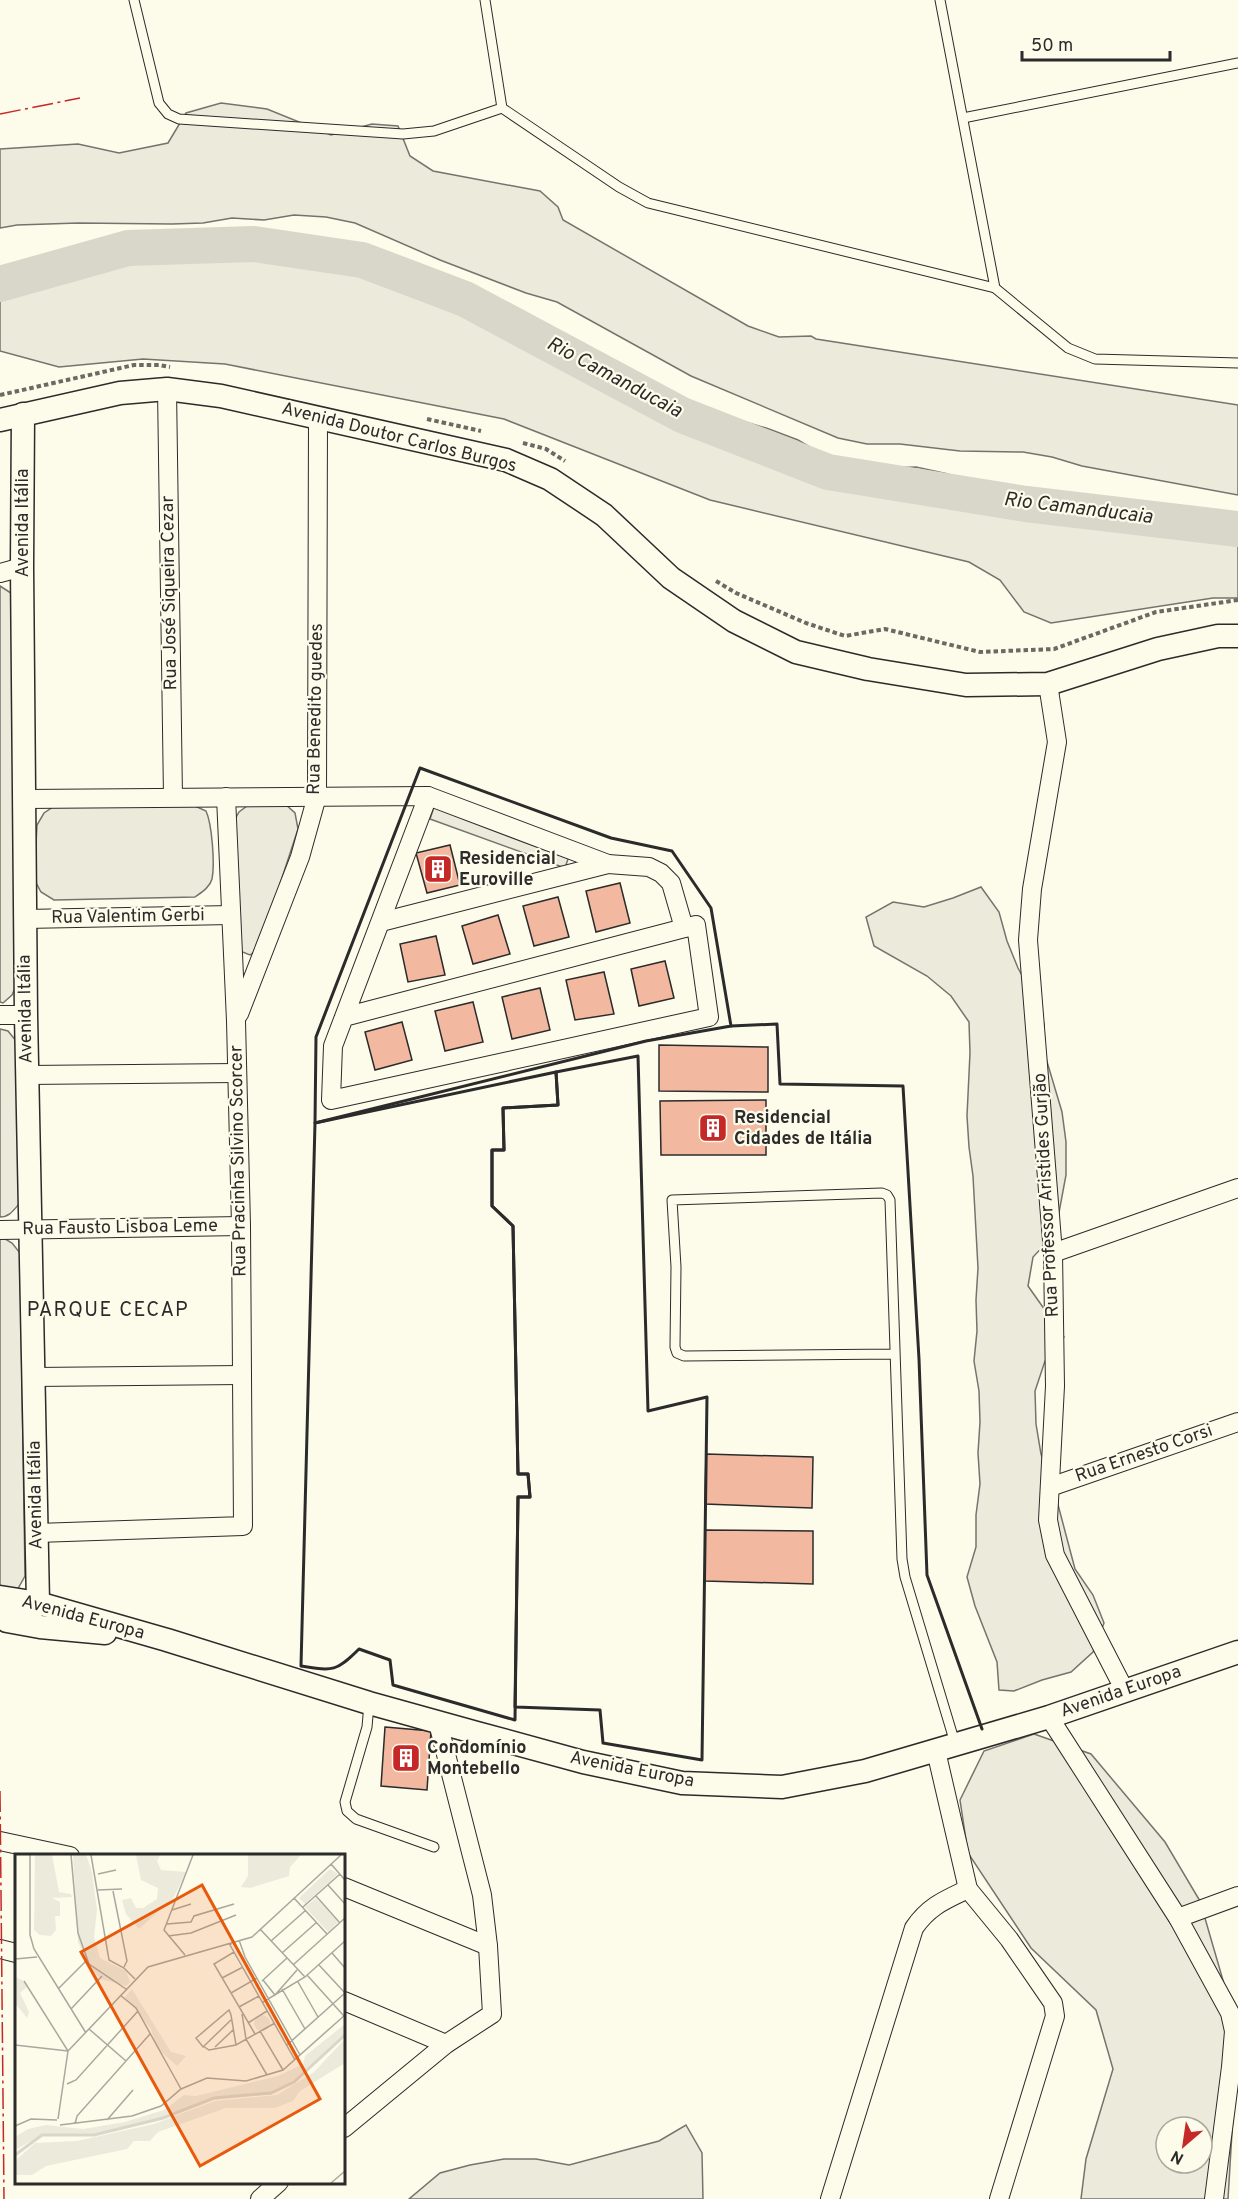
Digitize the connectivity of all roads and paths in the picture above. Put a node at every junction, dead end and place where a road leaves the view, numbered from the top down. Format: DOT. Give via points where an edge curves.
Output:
graph roads {
  1 [pos="134,0"];
  2 [pos="485,0"];
  3 [pos="940,0"];
  4 [pos="1238,63"];
  5 [pos="502,108"];
  6 [pos="963,118"];
  7 [pos="995,288"];
  8 [pos="1238,363"];
  9 [pos="167,388"];
  10 [pos="24,414"];
  11 [pos="318,418"];
  12 [pos="0,420"];
  13 [pos="22,567"];
  14 [pos="0,573"];
  15 [pos="1238,636"];
  16 [pos="1048,684"];
  17 [pos="317,796"];
  18 [pos="428,796"];
  19 [pos="173,797"];
  20 [pos="226,797"];
  21 [pos="24,799"];
  22 [pos="608,864"];
  23 [pos="231,915"];
  24 [pos="25,919"];
  25 [pos="381,922"];
  26 [pos="684,928"];
  27 [pos="0,1015"];
  28 [pos="26,1015"];
  29 [pos="344,1017"];
  30 [pos="236,1021"];
  31 [pos="237,1073"];
  32 [pos="27,1075"];
  33 [pos="1238,1188"];
  34 [pos="241,1226"];
  35 [pos="30,1229"];
  36 [pos="0,1230"];
  37 [pos="1053,1253"];
  38 [pos="895,1354"];
  39 [pos="242,1375"];
  40 [pos="33,1377"];
  41 [pos="1238,1422"];
  42 [pos="1050,1487"];
  43 [pos="37,1533"];
  44 [pos="0,1597"];
  45 [pos="38,1603"];
  46 [pos="0,1618"];
  47 [pos="167,1640"];
  48 [pos="1238,1652"];
  49 [pos="1125,1690"];
  50 [pos="369,1703"];
  51 [pos="1049,1717"];
  52 [pos="438,1723"];
  53 [pos="946,1748"];
  54 [pos="0,1841"];
  55 [pos="434,1846"];
  56 [pos="61,1854"];
  57 [pos="345,1887"];
  58 [pos="968,1889"];
  59 [pos="1238,1896"];
  60 [pos="1178,1918"];
  61 [pos="488,1946"];
  62 [pos="0,1949"];
  63 [pos="15,1953"];
  64 [pos="345,2001"];
  65 [pos="446,2043"];
  66 [pos="1232,2114"];
  67 [pos="345,2127"];
  68 [pos="277,2184"];
  69 [pos="260,2199"];
  70 [pos="830,2199"];
  71 [pos="999,2199"];
  72 [pos="1214,2199"];
  1 -- 5 [label="lane" via="159,103 179,119 403,134 434,131"];
  2 -- 5 [label="lane"];
  3 -- 6 [label="lane"];
  4 -- 6 [label="lane"];
  5 -- 7 [label="lane" via="619,188 648,203"];
  6 -- 7 [label="lane"];
  7 -- 8 [label="lane" via="1068,348 1095,359"];
  9 -- 10 [label="street, Avenida Doutor Carlos Burgos" via="120,393"];
  9 -- 11 [label="street, Avenida Doutor Carlos Burgos"];
  9 -- 19 [label="street, Rua José Siqueira Cezar"];
  10 -- 12 [label="street, Avenida Doutor Carlos Burgos"];
  10 -- 13 [label="street, Avenida Itália"];
  11 -- 16 [label="street, Avenida Doutor Carlos Burgos" via="506,460 550,479 604,515 672,578 734,621 796,652 966,685"];
  11 -- 17 [label="street, Rua Benedito guedes"];
  13 -- 14 [label="street"];
  13 -- 21 [label="street, Avenida Itália"];
  15 -- 16 [label="street, Avenida Doutor Carlos Burgos" via="1218,636 1158,649"];
  16 -- 37 [label="street, Rua Professor Aristides Gurjão" via="1056,742 1032,889 1029,940"];
  17 -- 18 [label="street"];
  17 -- 20 [label="street"];
  17 -- 30 [label="street, Rua Benedito guedes" via="300,856"];
  18 -- 22 [label="street"];
  18 -- 25 [label="street"];
  19 -- 20 [label="street"];
  19 -- 21 [label="street"];
  20 -- 23 [label="street, Rua Pracinha Silvino Scorcer"];
  21 -- 24 [label="street, Avenida Itália"];
  22 -- 25 [label="street"];
  22 -- 26 [label="street" via="649,867 661,873 671,883"];
  23 -- 24 [label="street, Rua Valentim Gerbi"];
  23 -- 30 [label="street, Rua Pracinha Silvino Scorcer"];
  24 -- 28 [label="street, Avenida Itália"];
  25 -- 29 [label="street"];
  26 -- 29 [label="street"];
  26 -- 29 [label="street" via="696,925 709,1017 331,1100 333,1046"];
  27 -- 28 [label="street"];
  28 -- 32 [label="street, Avenida Itália"];
  30 -- 31 [label="street, Rua Pracinha Silvino Scorcer"];
  31 -- 32 [label="street"];
  31 -- 34 [label="street, Rua Pracinha Silvino Scorcer"];
  32 -- 35 [label="street, Avenida Itália"];
  33 -- 37 [label="street"];
  34 -- 35 [label="street, Rua Fausto Lisboa Leme"];
  34 -- 39 [label="street, Rua Pracinha Silvino Scorcer"];
  35 -- 36 [label="street, Rua Fausto Lisboa Leme"];
  35 -- 40 [label="street, Avenida Itália"];
  37 -- 42 [label="street, Rua Professor Aristides Gurjão" via="1055,1386"];
  38 -- 38 [label="lane" via="677,1353 672,1200 887,1195"];
  38 -- 53 [label="lane" via="902,1558"];
  39 -- 40 [label="street"];
  39 -- 43 [label="street, Rua Pracinha Silvino Scorcer" via="243,1526"];
  40 -- 43 [label="street, Avenida Itália"];
  41 -- 42 [label="street, Rua Ernesto Corsi"];
  42 -- 49 [label="street, Rua Professor Aristides Gurjão" via="1048,1520 1055,1555"];
  43 -- 45 [label="street, Avenida Itália"];
  44 -- 45 [label="street, Avenida Europa"];
  45 -- 46 [label="street" via="28,1614"];
  45 -- 47 [label="street, Avenida Europa"];
  46 -- 47 [label="street, Avenida Europa" via="40,1627"];
  47 -- 50 [label="street, Avenida Europa"];
  48 -- 49 [label="street, Avenida Europa"];
  49 -- 51 [label="street, Avenida Europa"];
  50 -- 52 [label="street, Avenida Europa"];
  50 -- 55 [label="lane" via="367,1727 345,1802 347,1811 356,1818"];
  51 -- 53 [label="street, Avenida Europa"];
  51 -- 60 [label="street"];
  52 -- 53 [label="street, Avenida Europa" via="583,1762 682,1783 783,1787 865,1771"];
  52 -- 61 [label="street" via="482,1895"];
  53 -- 58 [label="street"];
  54 -- 56 [label="street"];
  57 -- 61 [label="street"];
  58 -- 70 [label="street" via="934,1905 914,1928"];
  58 -- 71 [label="street" via="1053,2003 1055,2016"];
  59 -- 60 [label="street"];
  60 -- 66 [label="street" via="1230,2013 1234,2031"];
  61 -- 65 [label="street" via="492,2014"];
  62 -- 63 [label="street"];
  64 -- 65 [label="street"];
  65 -- 67 [label="street"];
  66 -- 72 [label="street"];
  68 -- 69 [label="street"];
}
